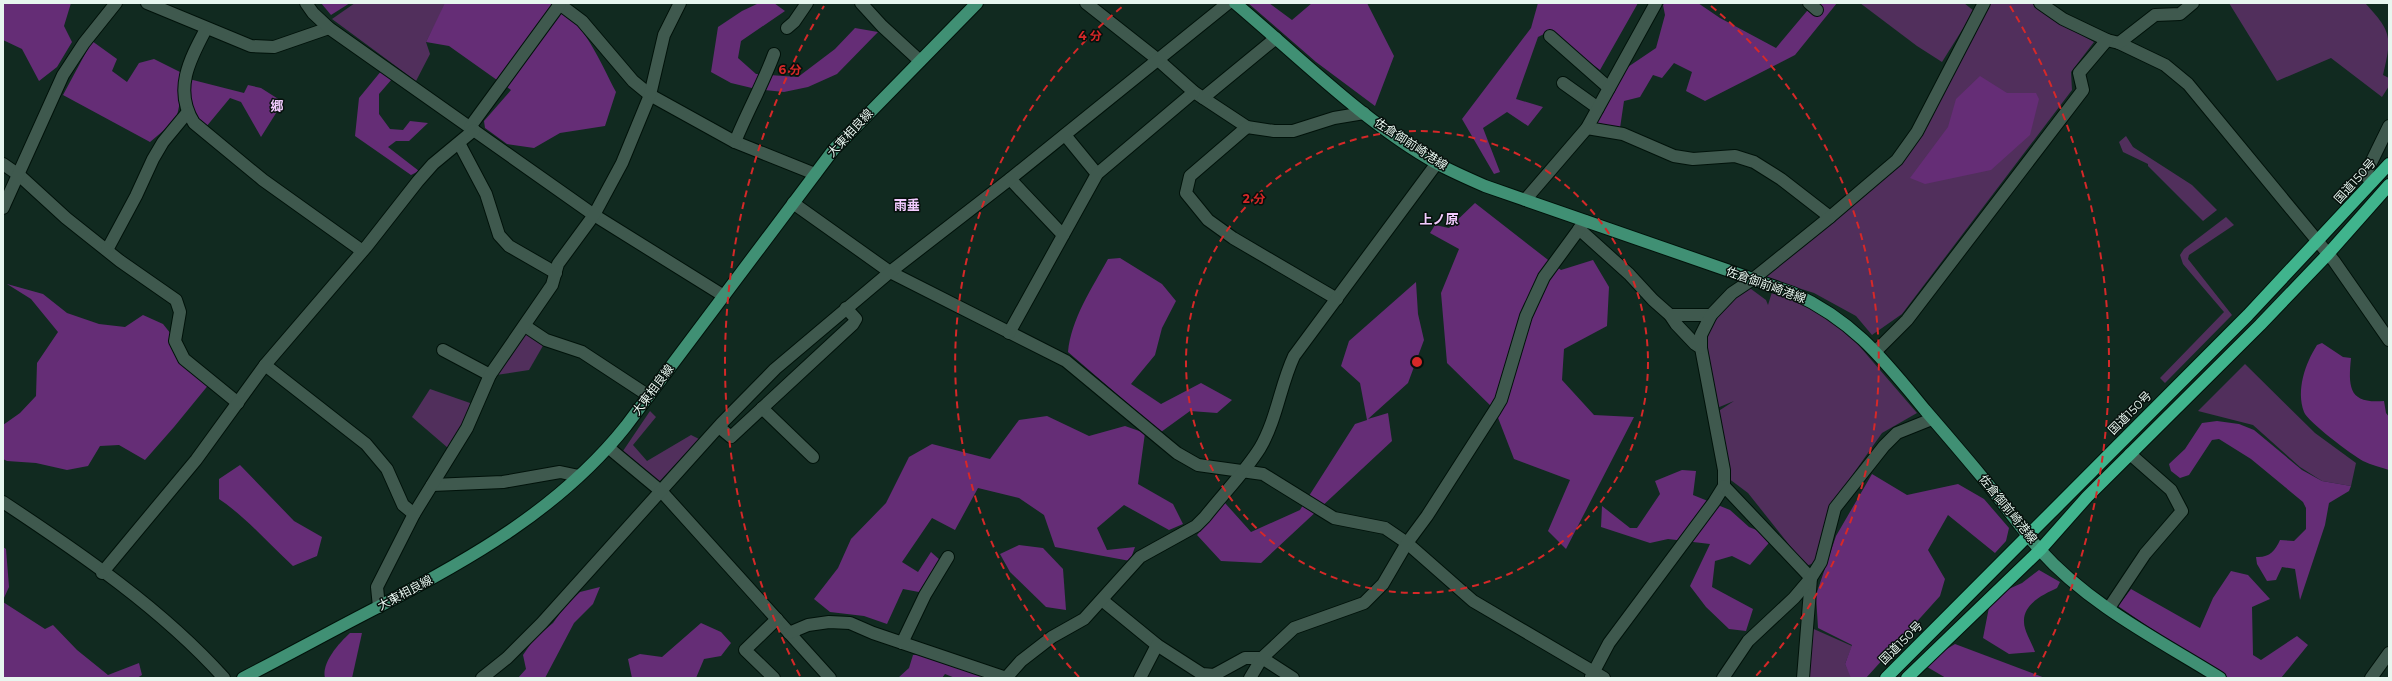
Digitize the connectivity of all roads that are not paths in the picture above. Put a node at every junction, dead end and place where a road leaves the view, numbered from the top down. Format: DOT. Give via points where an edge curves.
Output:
graph roads {
  1 [pos="116,3"];
  2 [pos="147,3"];
  3 [pos="306,3"];
  4 [pos="680,3"];
  5 [pos="806,3"];
  6 [pos="861,3"];
  7 [pos="977,3"];
  8 [pos="1086,3"];
  9 [pos="1228,3"];
  10 [pos="1235,3"];
  11 [pos="1656,3"];
  12 [pos="1984,3"];
  13 [pos="2040,3"];
  14 [pos="2193,3"];
  15 [pos="559,4"];
  16 [pos="329,28"];
  17 [pos="787,28"];
  18 [pos="206,29"];
  19 [pos="1550,36"];
  20 [pos="1276,38"];
  21 [pos="2106,40"];
  22 [pos="2119,43"];
  23 [pos="774,54"];
  24 [pos="1157,59"];
  25 [pos="920,61"];
  26 [pos="1563,83"];
  27 [pos="1610,88"];
  28 [pos="650,95"];
  29 [pos="1199,95"];
  30 [pos="1598,108"];
  31 [pos="187,113"];
  32 [pos="1364,113"];
  33 [pos="2389,126"];
  34 [pos="1247,127"];
  35 [pos="1587,128"];
  36 [pos="472,129"];
  37 [pos="1065,135"];
  38 [pos="735,142"];
  39 [pos="459,143"];
  40 [pos="1437,163"];
  41 [pos="3,164"];
  42 [pos="2389,164"];
  43 [pos="815,174"];
  44 [pos="1096,174"];
  45 [pos="19,175"];
  46 [pos="1010,179"];
  47 [pos="2372,182"];
  48 [pos="2387,190"];
  49 [pos="1525,200"];
  50 [pos="793,203"];
  51 [pos="3,208"];
  52 [pos="594,215"];
  53 [pos="1830,217"];
  54 [pos="1582,225"];
  55 [pos="1063,234"];
  56 [pos="2318,242"];
  57 [pos="107,250"];
  58 [pos="361,250"];
  59 [pos="2328,254"];
  60 [pos="890,272"];
  61 [pos="556,274"];
  62 [pos="1753,279"];
  63 [pos="724,296"];
  64 [pos="1338,299"];
  65 [pos="846,308"];
  66 [pos="1670,315"];
  67 [pos="1711,315"];
  68 [pos="525,326"];
  69 [pos="1009,333"];
  70 [pos="2389,340"];
  71 [pos="1701,348"];
  72 [pos="443,350"];
  73 [pos="1876,352"];
  74 [pos="266,365"];
  75 [pos="490,375"];
  76 [pos="649,396"];
  77 [pos="238,403"];
  78 [pos="762,408"];
  79 [pos="1932,419"];
  80 [pos="719,427"];
  81 [pos="609,448"];
  82 [pos="2130,454"];
  83 [pos="813,457"];
  84 [pos="1243,470"];
  85 [pos="579,476"];
  86 [pos="432,485"];
  87 [pos="1724,486"];
  88 [pos="662,492"];
  89 [pos="3,502"];
  90 [pos="414,514"];
  91 [pos="2029,535"];
  92 [pos="1407,543"];
  93 [pos="2040,550"];
  94 [pos="948,557"];
  95 [pos="102,573"];
  96 [pos="1811,578"];
  97 [pos="1102,600"];
  98 [pos="379,607"];
  99 [pos="2109,608"];
  100 [pos="777,619"];
  101 [pos="789,633"];
  102 [pos="902,643"];
  103 [pos="1158,645"];
  104 [pos="2389,653"];
  105 [pos="1262,658"];
  106 [pos="1596,676"];
  107 [pos="224,678"];
  108 [pos="243,678"];
  109 [pos="482,678"];
  110 [pos="774,678"];
  111 [pos="830,678"];
  112 [pos="1006,678"];
  113 [pos="1140,678"];
  114 [pos="1250,678"];
  115 [pos="1293,678"];
  116 [pos="1723,678"];
  117 [pos="1803,678"];
  118 [pos="1886,678"];
  119 [pos="1907,678"];
  120 [pos="2220,678"];
  121 [pos="2371,678"];
  1 -- 45 [label="street" via="84,43 63,75"];
  2 -- 18 [label="street"];
  3 -- 16 [label="street"];
  4 -- 28 [label="street" via="664,35"];
  5 -- 17 [label="street"];
  6 -- 25 [label="street"];
  7 -- 25 [label="main road, 大東相良線"];
  8 -- 24 [label="street"];
  9 -- 24 [label="street"];
  10 -- 20 [label="main road, 佐倉御前崎港線"];
  11 -- 27 [label="street"];
  12 -- 53 [label="street" via="1917,132 1897,160"];
  13 -- 21 [label="street" via="2063,19"];
  14 -- 22 [label="street" via="2180,14 2155,15"];
  15 -- 28 [label="street" via="582,21 633,81"];
  15 -- 36 [label="street"];
  16 -- 18 [label="street" via="274,47 251,46"];
  16 -- 36 [label="street"];
  18 -- 31 [label="street" via="188,62 185,101"];
  19 -- 27 [label="street"];
  20 -- 29 [label="street"];
  20 -- 32 [label="main road, 佐倉御前崎港線"];
  21 -- 22 [label="street"];
  21 -- 73 [label="street" via="2079,73 2083,90 1907,320"];
  22 -- 56 [label="street" via="2165,65 2188,84"];
  23 -- 38 [label="street" via="764,82 750,105"];
  24 -- 29 [label="street"];
  24 -- 37 [label="street"];
  25 -- 43 [label="main road, 大東相良線" via="834,149"];
  26 -- 30 [label="street"];
  27 -- 30 [label="street"];
  28 -- 38 [label="street"];
  28 -- 52 [label="street" via="622,163"];
  29 -- 34 [label="street"];
  29 -- 44 [label="street"];
  30 -- 35 [label="street"];
  31 -- 57 [label="street" via="163,142 153,159"];
  31 -- 58 [label="street" via="194,123 262,180"];
  32 -- 34 [label="street" via="1334,118 1293,131"];
  32 -- 40 [label="main road, 佐倉御前崎港線"];
  33 -- 47 [label="street" via="2364,175"];
  34 -- 64 [label="street" via="1190,176 1186,193 1208,220 1233,238"];
  35 -- 49 [label="street"];
  35 -- 53 [label="street" via="1623,134 1674,156 1693,159 1734,156 1754,162 1781,179"];
  36 -- 39 [label="street"];
  36 -- 52 [label="street"];
  37 -- 44 [label="street"];
  37 -- 46 [label="street"];
  38 -- 43 [label="street"];
  39 -- 58 [label="street" via="418,181 367,246"];
  39 -- 61 [label="street" via="486,194 499,235 509,246"];
  40 -- 49 [label="main road, 佐倉御前崎港線" via="1485,186"];
  40 -- 64 [label="street"];
  41 -- 45 [label="street"];
  42 -- 47 [label="highway, 国道150号"];
  43 -- 50 [label="main road, 大東相良線"];
  44 -- 55 [label="street"];
  45 -- 51 [label="street"];
  45 -- 57 [label="street" via="66,218"];
  46 -- 55 [label="street"];
  46 -- 60 [label="street"];
  47 -- 56 [label="highway, 国道150号"];
  48 -- 59 [label="highway"];
  49 -- 54 [label="main road, 佐倉御前崎港線"];
  50 -- 60 [label="street"];
  50 -- 63 [label="main road, 大東相良線"];
  52 -- 61 [label="street" via="558,264"];
  52 -- 63 [label="street"];
  53 -- 62 [label="street"];
  54 -- 62 [label="main road, 佐倉御前崎港線"];
  54 -- 66 [label="street"];
  54 -- 92 [label="street" via="1544,277 1526,316 1501,400"];
  55 -- 69 [label="street"];
  56 -- 59 [label="street"];
  56 -- 91 [label="highway, 国道150号"];
  57 -- 77 [label="street" via="176,300 180,312 175,333 178,350 184,359"];
  58 -- 74 [label="street"];
  59 -- 70 [label="street"];
  59 -- 82 [label="highway"];
  60 -- 65 [label="street"];
  60 -- 69 [label="street"];
  61 -- 68 [label="street" via="552,285"];
  62 -- 67 [label="street" via="1732,293"];
  62 -- 73 [label="main road, 佐倉御前崎港線" via="1819,305 1859,334"];
  63 -- 76 [label="main road, 大東相良線"];
  64 -- 84 [label="street" via="1294,356 1260,448"];
  65 -- 78 [label="street" via="856,319 853,324"];
  65 -- 80 [label="street" via="775,369"];
  66 -- 67 [label="street"];
  66 -- 71 [label="street"];
  67 -- 71 [label="street" via="1701,335"];
  68 -- 75 [label="street" via="507,347"];
  68 -- 76 [label="street" via="546,340 582,352"];
  69 -- 84 [label="street" via="1066,361 1177,453 1198,466"];
  71 -- 87 [label="street" via="1724,470"];
  72 -- 75 [label="street"];
  73 -- 79 [label="main road, 佐倉御前崎港線"];
  74 -- 77 [label="street"];
  74 -- 90 [label="street" via="366,444 387,469 403,505"];
  75 -- 86 [label="street" via="467,428"];
  76 -- 81 [label="main road, 大東相良線"];
  77 -- 95 [label="street" via="196,460"];
  78 -- 80 [label="street" via="732,437"];
  78 -- 83 [label="street"];
  79 -- 91 [label="main road, 佐倉御前崎港線"];
  79 -- 96 [label="street" via="1897,433 1835,508 1821,562"];
  80 -- 88 [label="street"];
  81 -- 85 [label="main road, 大東相良線"];
  81 -- 88 [label="street"];
  82 -- 93 [label="highway"];
  82 -- 99 [label="street" via="2171,490 2182,511 2145,554"];
  84 -- 92 [label="street" via="1263,474 1334,518 1385,528"];
  84 -- 97 [label="street" via="1196,526 1140,557"];
  85 -- 86 [label="street" via="560,472 503,482"];
  85 -- 98 [label="main road, 大東相良線" via="530,517 485,548"];
  86 -- 90 [label="street"];
  87 -- 96 [label="street"];
  87 -- 106 [label="street" via="1609,642"];
  88 -- 100 [label="street"];
  88 -- 109 [label="street" via="542,623 508,658"];
  89 -- 95 [label="street"];
  90 -- 98 [label="street" via="377,587"];
  91 -- 93 [label="main road, 佐倉御前崎港線"];
  91 -- 118 [label="highway, 国道150号"];
  92 -- 105 [label="street" via="1383,584 1364,603 1294,628"];
  92 -- 106 [label="street" via="1473,601"];
  93 -- 99 [label="main road, 佐倉御前崎港線" via="2067,577"];
  93 -- 119 [label="highway"];
  94 -- 102 [label="street" via="925,595"];
  95 -- 107 [label="street" via="176,629"];
  96 -- 116 [label="street" via="1794,598 1748,641"];
  96 -- 117 [label="street"];
  97 -- 103 [label="street"];
  97 -- 112 [label="street" via="1084,619 1052,637 1021,661"];
  98 -- 108 [label="main road, 大東相良線"];
  99 -- 120 [label="main road, 佐倉御前崎港線"];
  100 -- 101 [label="street"];
  100 -- 110 [label="street" via="745,650"];
  101 -- 102 [label="street" via="808,624 850,622"];
  101 -- 111 [label="street"];
  102 -- 112 [label="street"];
  103 -- 105 [label="street" via="1202,674 1214,675 1245,658"];
  103 -- 113 [label="street"];
  104 -- 121 [label="street"];
  105 -- 114 [label="street"];
  105 -- 115 [label="street"];
}
